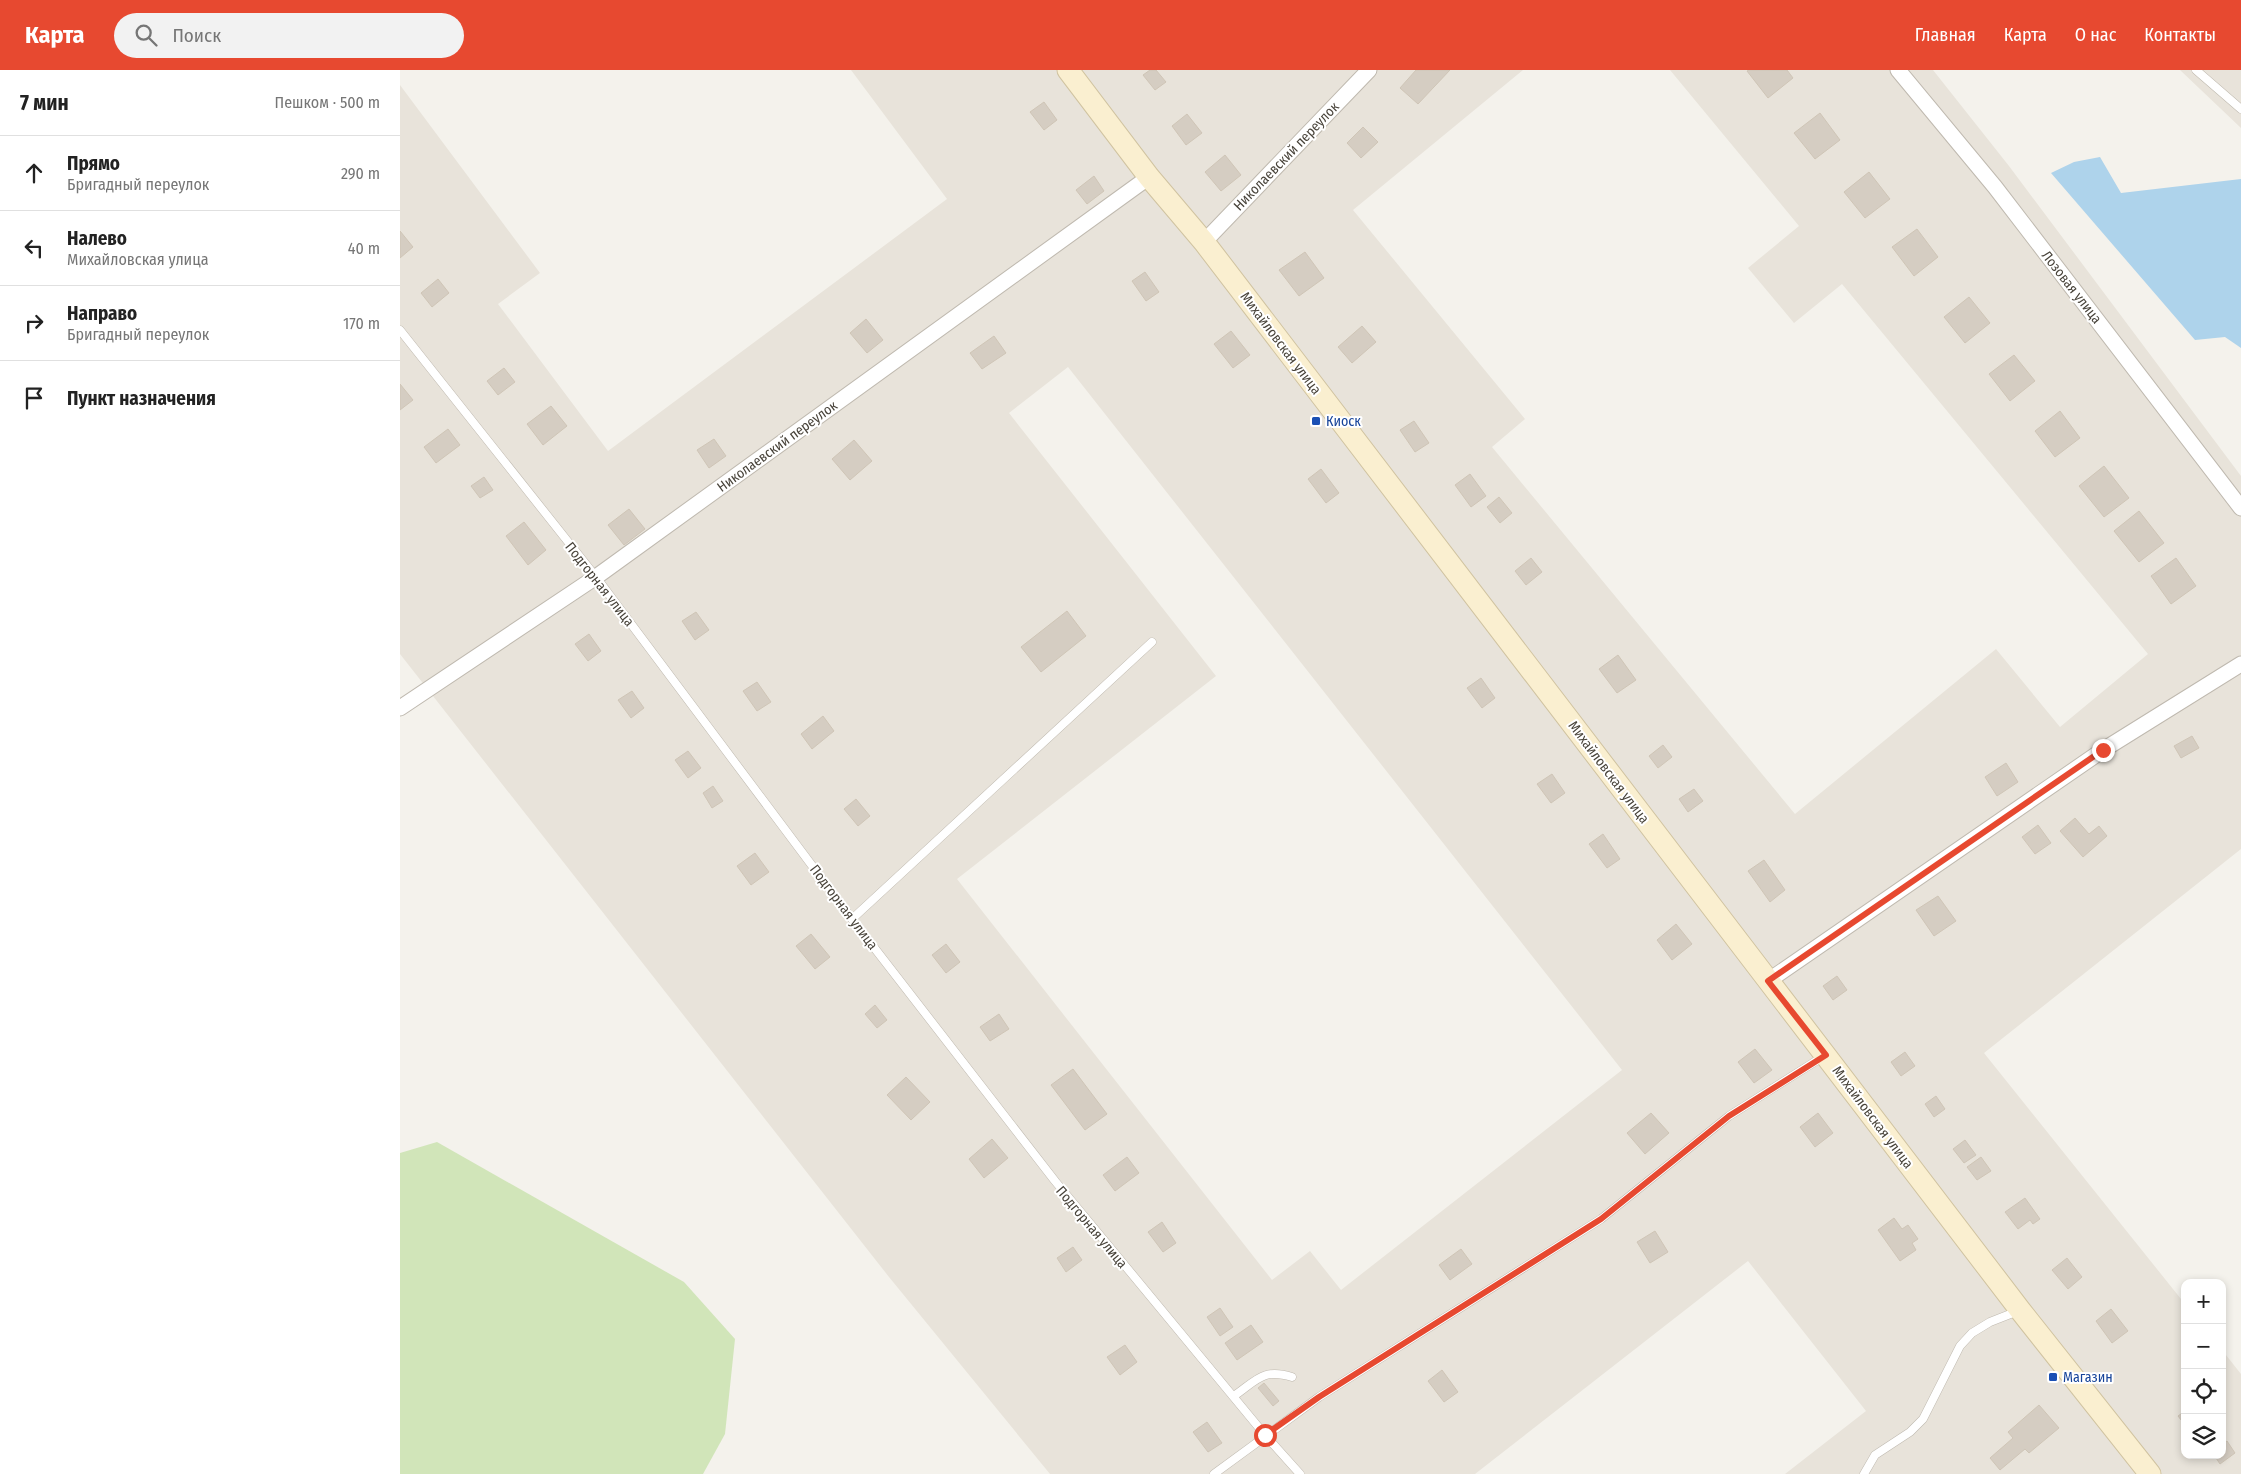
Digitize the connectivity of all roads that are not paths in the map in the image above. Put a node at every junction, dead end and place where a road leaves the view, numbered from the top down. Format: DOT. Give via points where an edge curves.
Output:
graph roads {
  1 [pos="1068,70"];
  2 [pos="1369,70"];
  3 [pos="1898,70"];
  4 [pos="2196,70"];
  5 [pos="2241,110"];
  6 [pos="1149,177"];
  7 [pos="1204,242"];
  8 [pos="400,330"];
  9 [pos="2241,508"];
  10 [pos="596,578"];
  11 [pos="1152,642"];
  12 [pos="2241,664"];
  13 [pos="400,708"];
  14 [pos="852,919"];
  15 [pos="1768,981"];
  16 [pos="1826,1055"];
  17 [pos="2020,1310"];
  18 [pos="1292,1377"];
  19 [pos="1234,1396"];
  20 [pos="1265,1435"];
  21 [pos="1214,1474"];
  22 [pos="1300,1474"];
  23 [pos="1864,1474"];
  24 [pos="2150,1474"];
  1 -- 6 [label="street, Михайловская улица"];
  2 -- 7 [label="street, Николаевский переулок"];
  3 -- 9 [label="street, Лозовая улица" via="1995,187"];
  4 -- 5 [label="lane"];
  6 -- 7 [label="street, Михайловская улица"];
  6 -- 10 [label="street, Николаевский переулок"];
  7 -- 15 [label="street, Михайловская улица"];
  8 -- 10 [label="lane, Подгорная улица"];
  10 -- 13 [label="street, Николаевский переулок"];
  10 -- 14 [label="lane, Подгорная улица"];
  11 -- 14 [label="lane"];
  12 -- 15 [label="street" via="2103,750"];
  14 -- 19 [label="lane, Подгорная улица" via="1054,1181"];
  15 -- 16 [label="street, Михайловская улица"];
  16 -- 17 [label="street, Михайловская улица"];
  16 -- 20 [label="lane" via="1729,1116 1601,1219 1319,1397"];
  17 -- 23 [label="lane" via="1972,1333 1960,1346 1923,1419 1910,1432 1875,1455"];
  17 -- 24 [label="street, Михайловская улица"];
  18 -- 19 [label="lane" via="1277,1372 1266,1374"];
  19 -- 20 [label="lane, Подгорная улица"];
  20 -- 21 [label="lane"];
  20 -- 22 [label="lane, Подгорная улица"];
}
